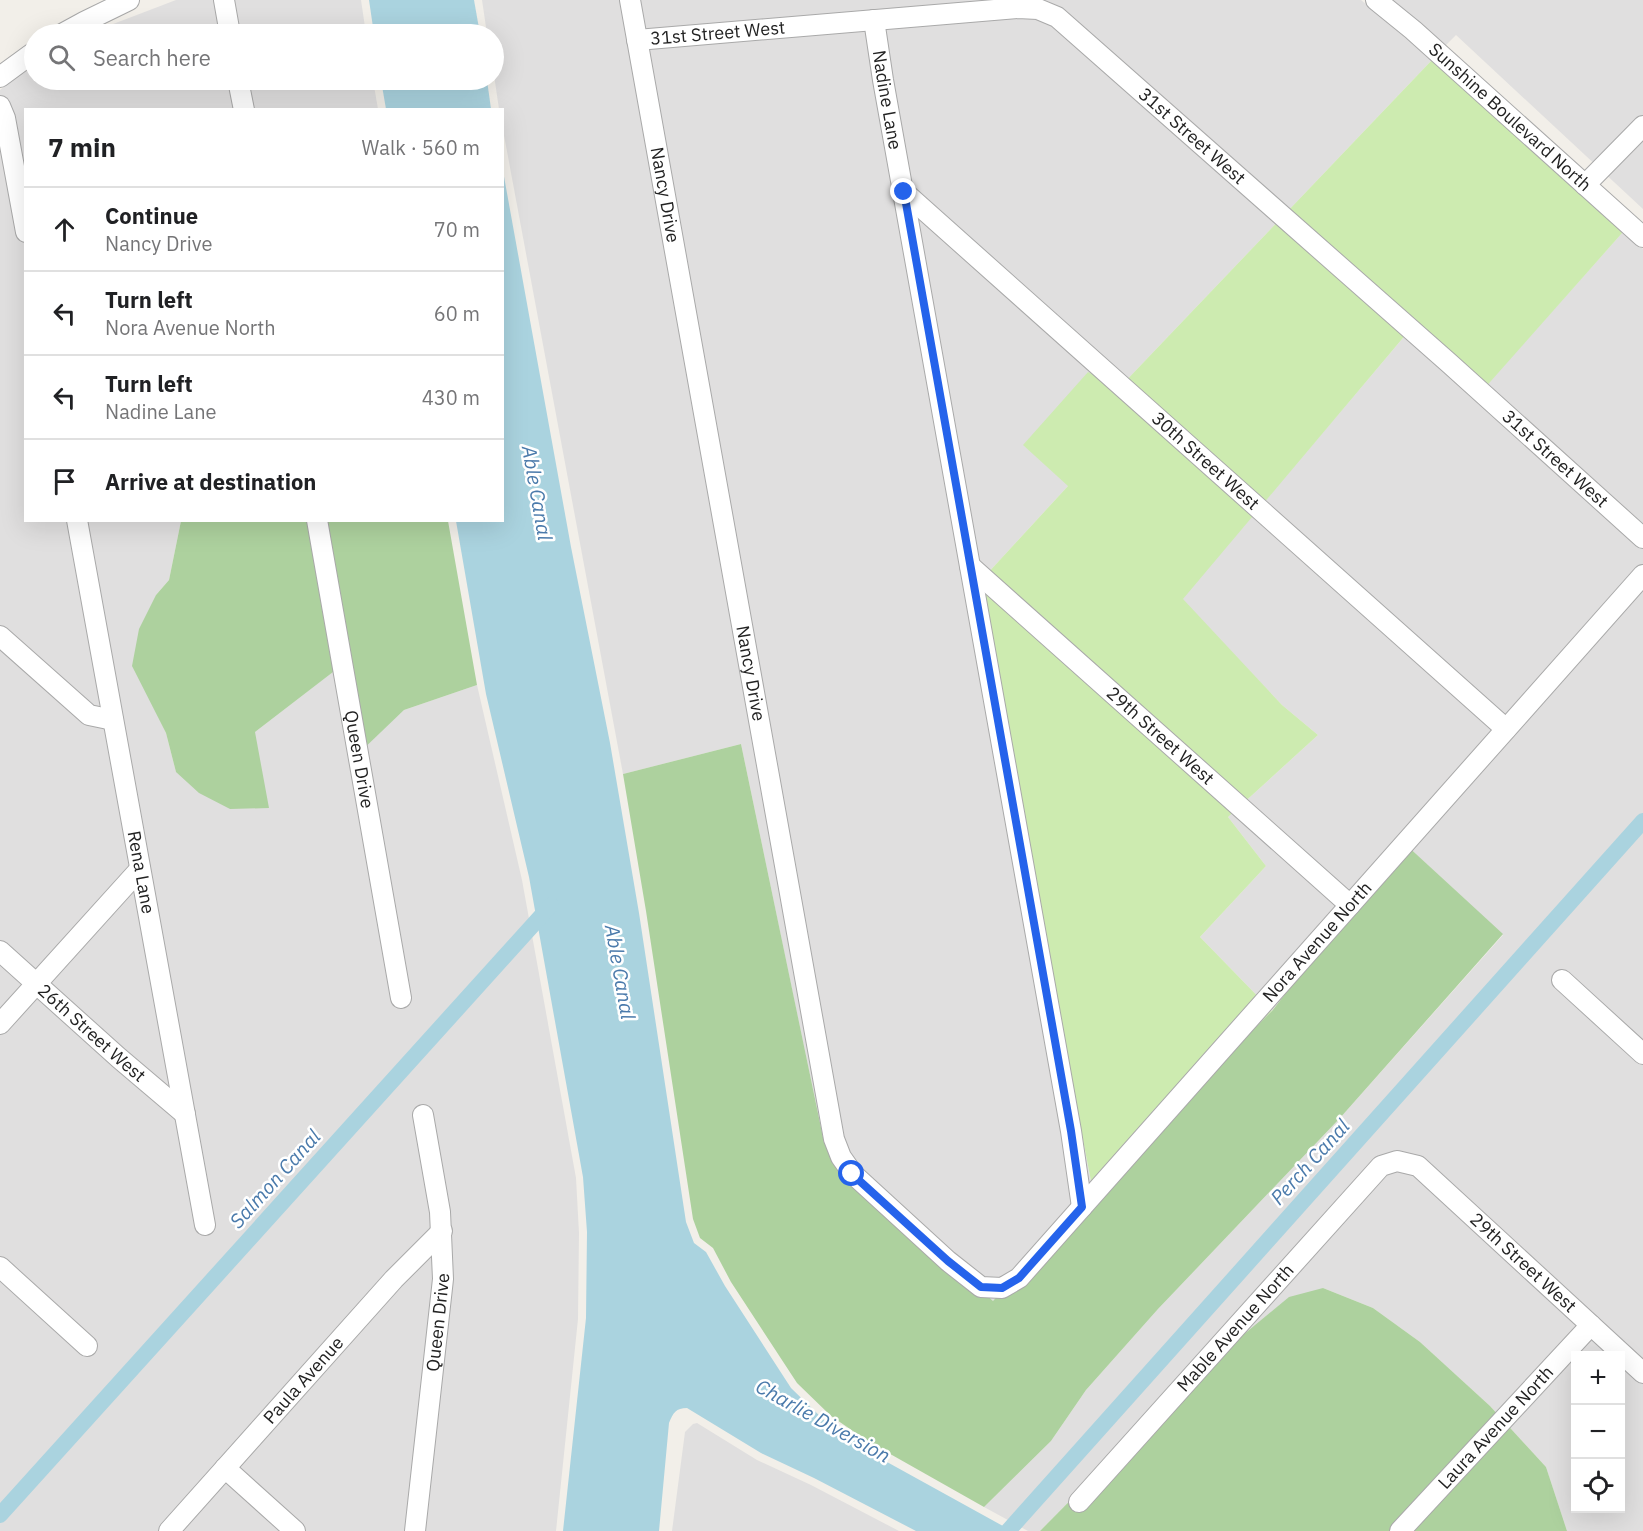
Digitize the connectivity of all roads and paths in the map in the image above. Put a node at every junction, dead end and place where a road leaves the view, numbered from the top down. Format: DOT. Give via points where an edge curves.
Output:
graph roads {
  1 [pos="129,0"];
  2 [pos="224,0"];
  3 [pos="630,0"];
  4 [pos="1386,3"];
  5 [pos="874,20"];
  6 [pos="80,24"];
  7 [pos="228,24"];
  8 [pos="637,40"];
  9 [pos="24,59"];
  10 [pos="0,77"];
  11 [pos="240,90"];
  12 [pos="0,106"];
  13 [pos="244,108"];
  14 [pos="1643,126"];
  15 [pos="1585,184"];
  16 [pos="904,192"];
  17 [pos="24,221"];
  18 [pos="1643,237"];
  19 [pos="77,522"];
  20 [pos="317,522"];
  21 [pos="1643,538"];
  22 [pos="970,566"];
  23 [pos="1643,574"];
  24 [pos="0,636"];
  25 [pos="113,720"];
  26 [pos="1506,729"];
  27 [pos="140,869"];
  28 [pos="1350,905"];
  29 [pos="0,951"];
  30 [pos="1562,980"];
  31 [pos="36,984"];
  32 [pos="401,998"];
  33 [pos="0,1024"];
  34 [pos="1643,1054"];
  35 [pos="185,1114"];
  36 [pos="423,1115"];
  37 [pos="1398,1161"];
  38 [pos="1082,1207"];
  39 [pos="205,1225"];
  40 [pos="442,1231"];
  41 [pos="0,1266"];
  42 [pos="981,1287"];
  43 [pos="1591,1325"];
  44 [pos="87,1346"];
  45 [pos="1643,1373"];
  46 [pos="225,1468"];
  47 [pos="1079,1502"];
  48 [pos="169,1531"];
  49 [pos="295,1531"];
  50 [pos="415,1531"];
  51 [pos="1400,1531"];
  1 -- 6 [label="street"];
  2 -- 7 [label="street"];
  3 -- 8 [label="street, Nancy Drive"];
  4 -- 15 [label="street, Sunshine Boulevard North"];
  5 -- 8 [label="street, 31st Street West"];
  5 -- 16 [label="street, Nadine Lane"];
  5 -- 21 [label="street, 31st Street West" via="1018,8 1038,9 1057,17"];
  8 -- 42 [label="street, Nancy Drive" via="834,1139 852,1174"];
  9 -- 10 [label="street"];
  11 -- 13 [label="street"];
  12 -- 17 [label="street"];
  14 -- 15 [label="street"];
  15 -- 18 [label="street, Sunshine Boulevard North"];
  16 -- 22 [label="street, Nadine Lane"];
  16 -- 26 [label="street, 30th Street West"];
  19 -- 25 [label="street, Rena Lane"];
  20 -- 32 [label="street, Queen Drive"];
  22 -- 28 [label="street, 29th Street West"];
  22 -- 38 [label="street, Nadine Lane"];
  23 -- 26 [label="street, Nora Avenue North"];
  24 -- 25 [label="street" via="89,715"];
  25 -- 27 [label="street, Rena Lane"];
  26 -- 28 [label="street, Nora Avenue North"];
  27 -- 31 [label="street"];
  27 -- 35 [label="street, Rena Lane"];
  28 -- 38 [label="street, Nora Avenue North"];
  29 -- 31 [label="street, 26th Street West"];
  30 -- 34 [label="street"];
  31 -- 33 [label="street"];
  31 -- 35 [label="street, 26th Street West"];
  35 -- 39 [label="street, Rena Lane"];
  36 -- 40 [label="street, Queen Drive"];
  37 -- 43 [label="street, 29th Street West" via="1418,1166"];
  37 -- 47 [label="street, Mable Avenue North" via="1381,1166"];
  38 -- 42 [label="street, Nora Avenue North" via="1019,1278 1002,1288"];
  40 -- 46 [label="street, Paula Avenue"];
  40 -- 50 [label="street, Queen Drive" via="443,1279"];
  41 -- 44 [label="street"];
  43 -- 45 [label="street, 29th Street West"];
  43 -- 51 [label="street, Laura Avenue North"];
  46 -- 48 [label="street, Paula Avenue"];
  46 -- 49 [label="street"];
}
